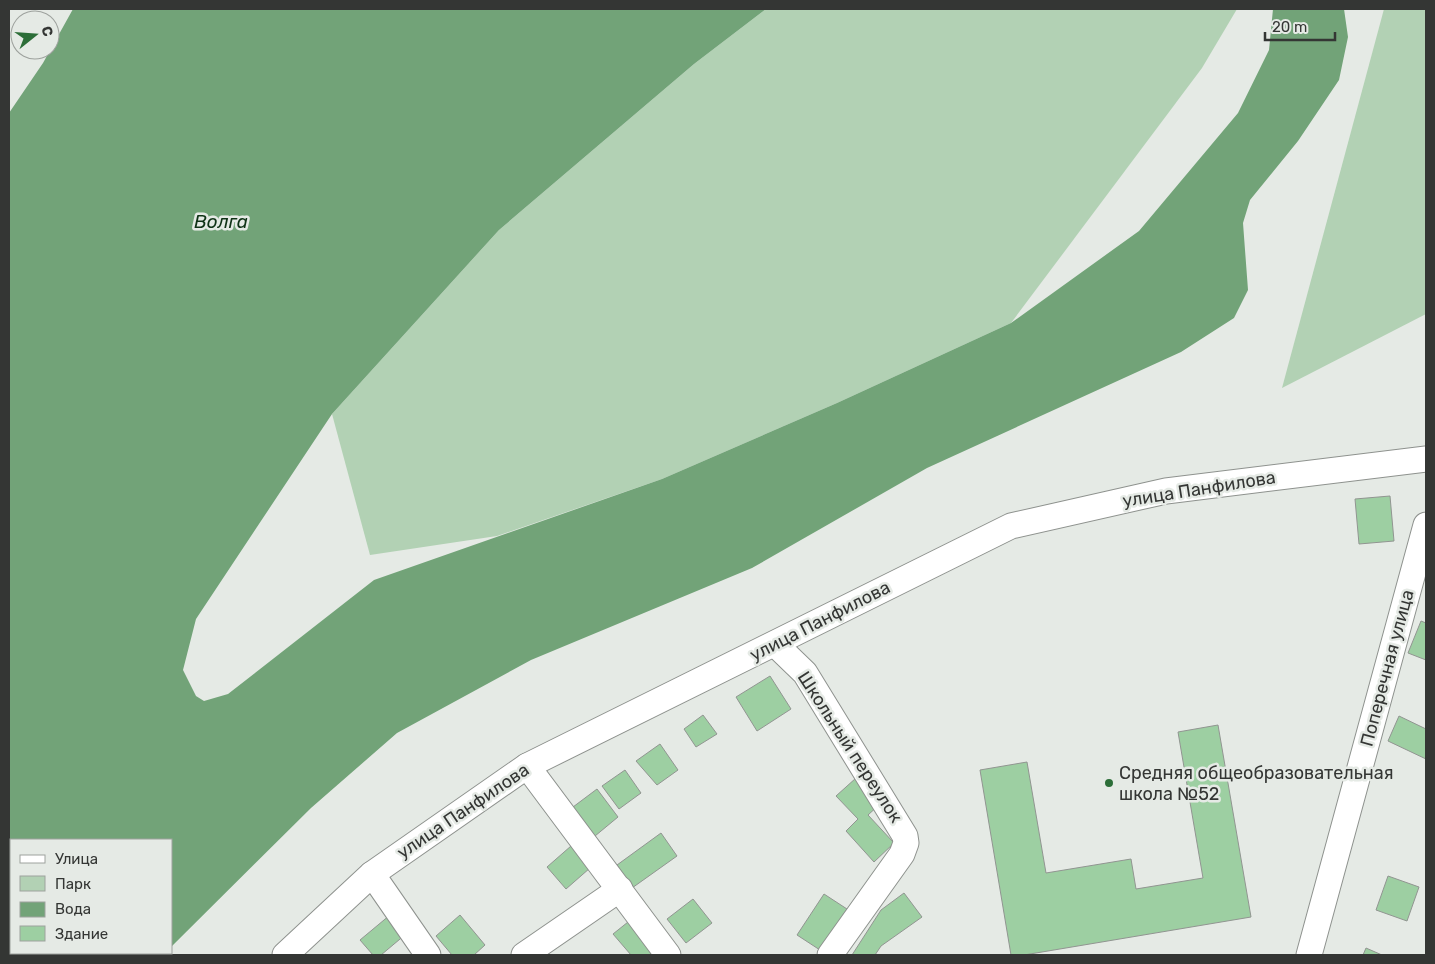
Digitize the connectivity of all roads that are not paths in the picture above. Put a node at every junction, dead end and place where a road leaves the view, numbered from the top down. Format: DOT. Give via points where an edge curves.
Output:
graph roads {
  1 [pos="1426,459"];
  2 [pos="1426,525"];
  3 [pos="775,644"];
  4 [pos="527,766"];
  5 [pos="372,874"];
  6 [pos="620,889"];
  7 [pos="285,955"];
  8 [pos="428,955"];
  9 [pos="524,955"];
  10 [pos="668,955"];
  11 [pos="830,955"];
  12 [pos="1309,955"];
  1 -- 3 [label="street, улица Панфилова" via="1166,491 1011,526"];
  2 -- 12 [label="street, Поперечная улица"];
  3 -- 4 [label="street, улица Панфилова"];
  3 -- 11 [label="street, Школьный переулок" via="805,673 906,836 902,854"];
  4 -- 5 [label="street, улица Панфилова"];
  4 -- 6 [label="street"];
  5 -- 7 [label="street, улица Панфилова"];
  5 -- 8 [label="street"];
  6 -- 9 [label="street"];
  6 -- 10 [label="street"];
}
